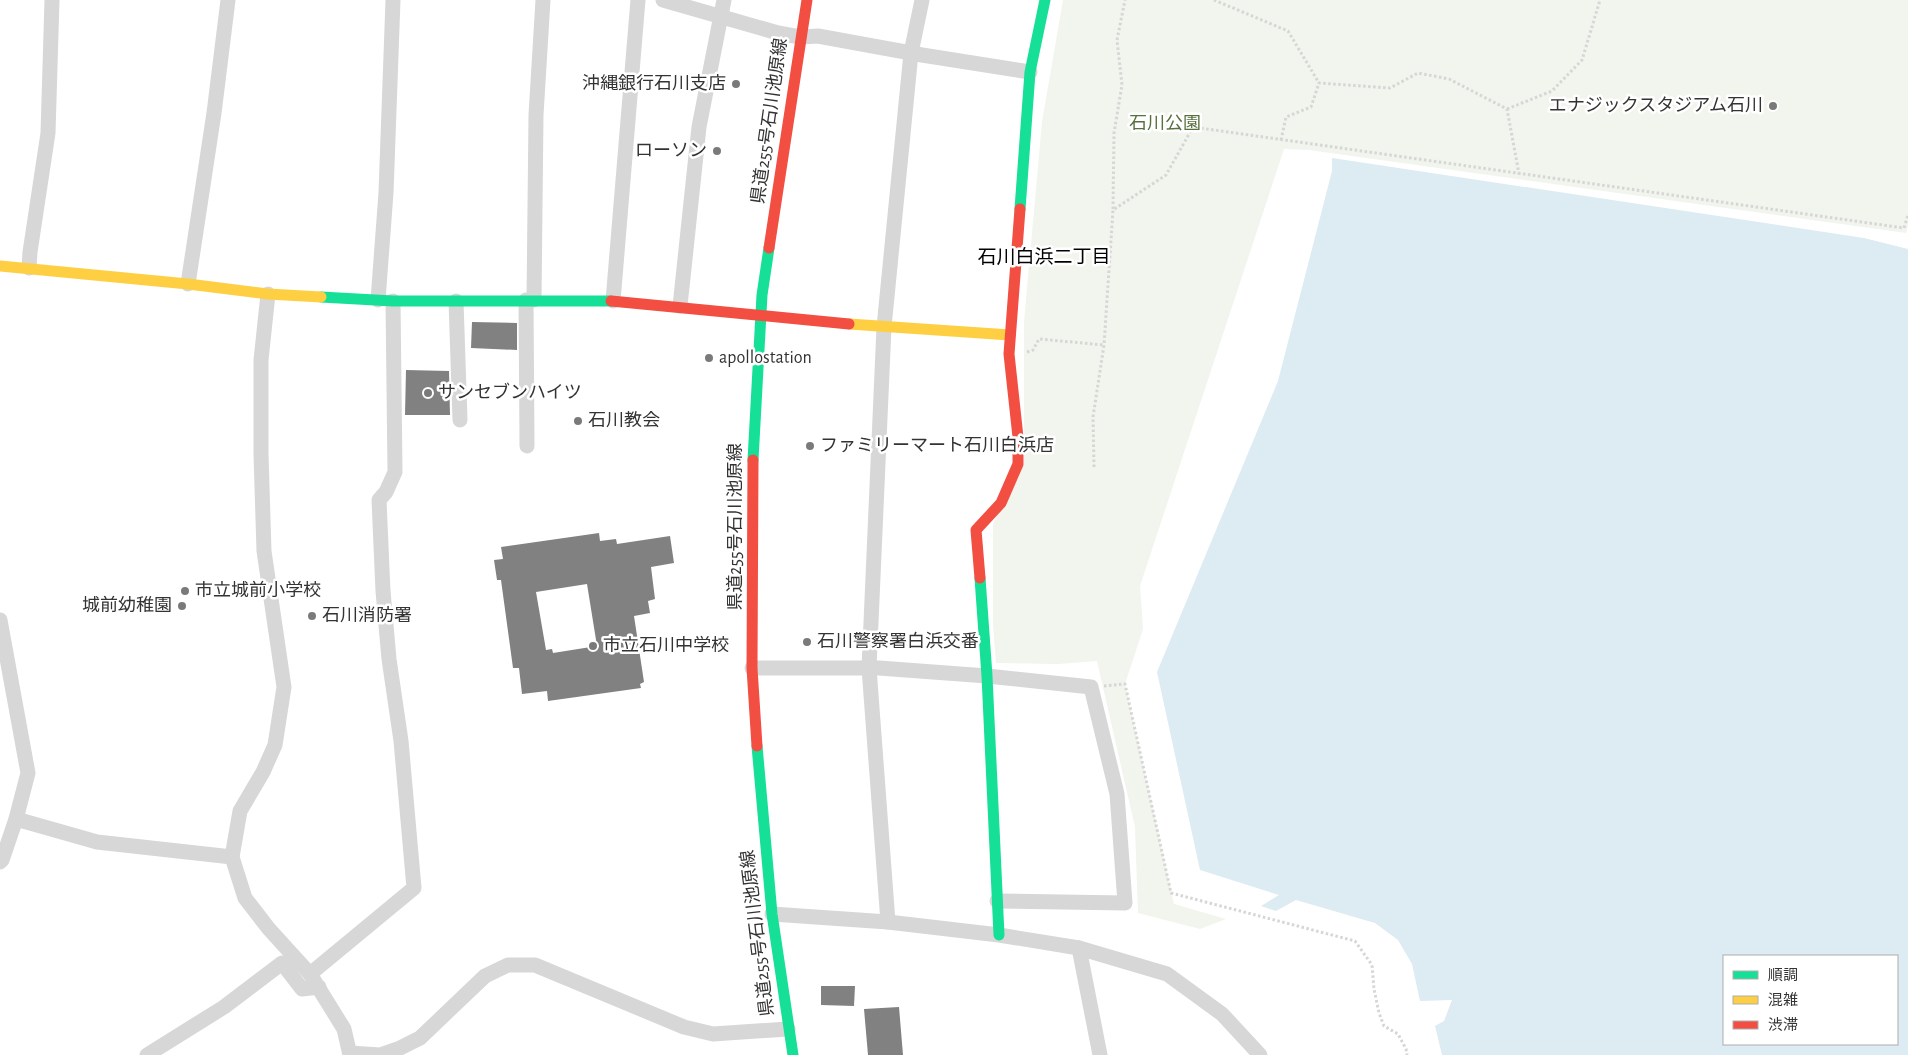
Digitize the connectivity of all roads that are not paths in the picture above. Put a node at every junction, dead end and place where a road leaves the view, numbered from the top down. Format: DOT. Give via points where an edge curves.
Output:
graph roads {
  1 [pos="52,0"];
  2 [pos="228,0"];
  3 [pos="393,0"];
  4 [pos="543,0"];
  5 [pos="638,0"];
  6 [pos="663,0"];
  7 [pos="724,0"];
  8 [pos="807,0"];
  9 [pos="922,0"];
  10 [pos="1046,0"];
  11 [pos="720,16"];
  12 [pos="800,36"];
  13 [pos="911,52"];
  14 [pos="1030,72"];
  15 [pos="0,266"];
  16 [pos="29,268"];
  17 [pos="188,284"];
  18 [pos="268,294"];
  19 [pos="386,300"];
  20 [pos="456,300"];
  21 [pos="530,300"];
  22 [pos="613,301"];
  23 [pos="680,306"];
  24 [pos="761,315"];
  25 [pos="884,327"];
  26 [pos="1010,335"];
  27 [pos="460,420"];
  28 [pos="527,446"];
  29 [pos="0,620"];
  30 [pos="752,668"];
  31 [pos="869,668"];
  32 [pos="986,676"];
  33 [pos="16,820"];
  34 [pos="232,857"];
  35 [pos="0,862"];
  36 [pos="997,901"];
  37 [pos="772,914"];
  38 [pos="888,922"];
  39 [pos="999,935"];
  40 [pos="1079,948"];
  41 [pos="310,974"];
  42 [pos="318,987"];
  43 [pos="788,1030"];
  44 [pos="350,1054"];
  45 [pos="147,1055"];
  46 [pos="792,1055"];
  47 [pos="1100,1055"];
  48 [pos="1260,1055"];
  1 -- 16 [label="street" via="48,133"];
  2 -- 17 [label="street"];
  3 -- 19 [label="street"];
  4 -- 21 [label="street"];
  5 -- 22 [label="street"];
  6 -- 11 [label="street"];
  7 -- 11 [label="street"];
  8 -- 12 [label="street, 県道255号石川池原線"];
  9 -- 13 [label="street"];
  10 -- 14 [label="street"];
  11 -- 12 [label="street"];
  11 -- 23 [label="street" via="700,127"];
  12 -- 13 [label="street" via="818,36"];
  12 -- 24 [label="street, 県道255号石川池原線"];
  13 -- 14 [label="street"];
  13 -- 25 [label="street"];
  14 -- 26 [label="street"];
  15 -- 16 [label="street"];
  16 -- 17 [label="street"];
  17 -- 18 [label="street"];
  18 -- 19 [label="street"];
  18 -- 34 [label="street" via="261,360 262,503 264,551 284,687 275,745 240,811"];
  19 -- 20 [label="street"];
  19 -- 41 [label="street" via="395,472 379,500 379,509 389,659 401,741 414,888"];
  20 -- 21 [label="street"];
  20 -- 27 [label="street"];
  21 -- 22 [label="street"];
  21 -- 28 [label="street"];
  22 -- 23 [label="street"];
  23 -- 24 [label="street"];
  24 -- 25 [label="street"];
  24 -- 30 [label="street, 県道255号石川池原線" via="753,454"];
  25 -- 26 [label="street"];
  25 -- 31 [label="street"];
  26 -- 32 [label="street" via="1018,464 1001,503 976,530"];
  29 -- 33 [label="street" via="28,773"];
  30 -- 31 [label="street"];
  30 -- 37 [label="street, 県道255号石川池原線"];
  31 -- 32 [label="street"];
  31 -- 38 [label="street"];
  32 -- 36 [label="street"];
  32 -- 36 [label="street" via="1091,687 1117,794 1124,903"];
  33 -- 34 [label="street" via="97,842"];
  33 -- 35 [label="street"];
  34 -- 41 [label="street" via="245,898"];
  36 -- 39 [label="street"];
  37 -- 38 [label="street"];
  37 -- 43 [label="street, 県道255号石川池原線"];
  38 -- 39 [label="street"];
  39 -- 40 [label="street"];
  40 -- 47 [label="street"];
  40 -- 48 [label="street" via="1167,974 1222,1014"];
  41 -- 42 [label="street"];
  42 -- 44 [label="street" via="344,1028"];
  42 -- 45 [label="street" via="302,989 282,963 224,1006"];
  43 -- 44 [label="street" via="712,1034 684,1027 535,965 508,965 485,976 420,1038 380,1055"];
  43 -- 46 [label="street, 県道255号石川池原線"];
}
